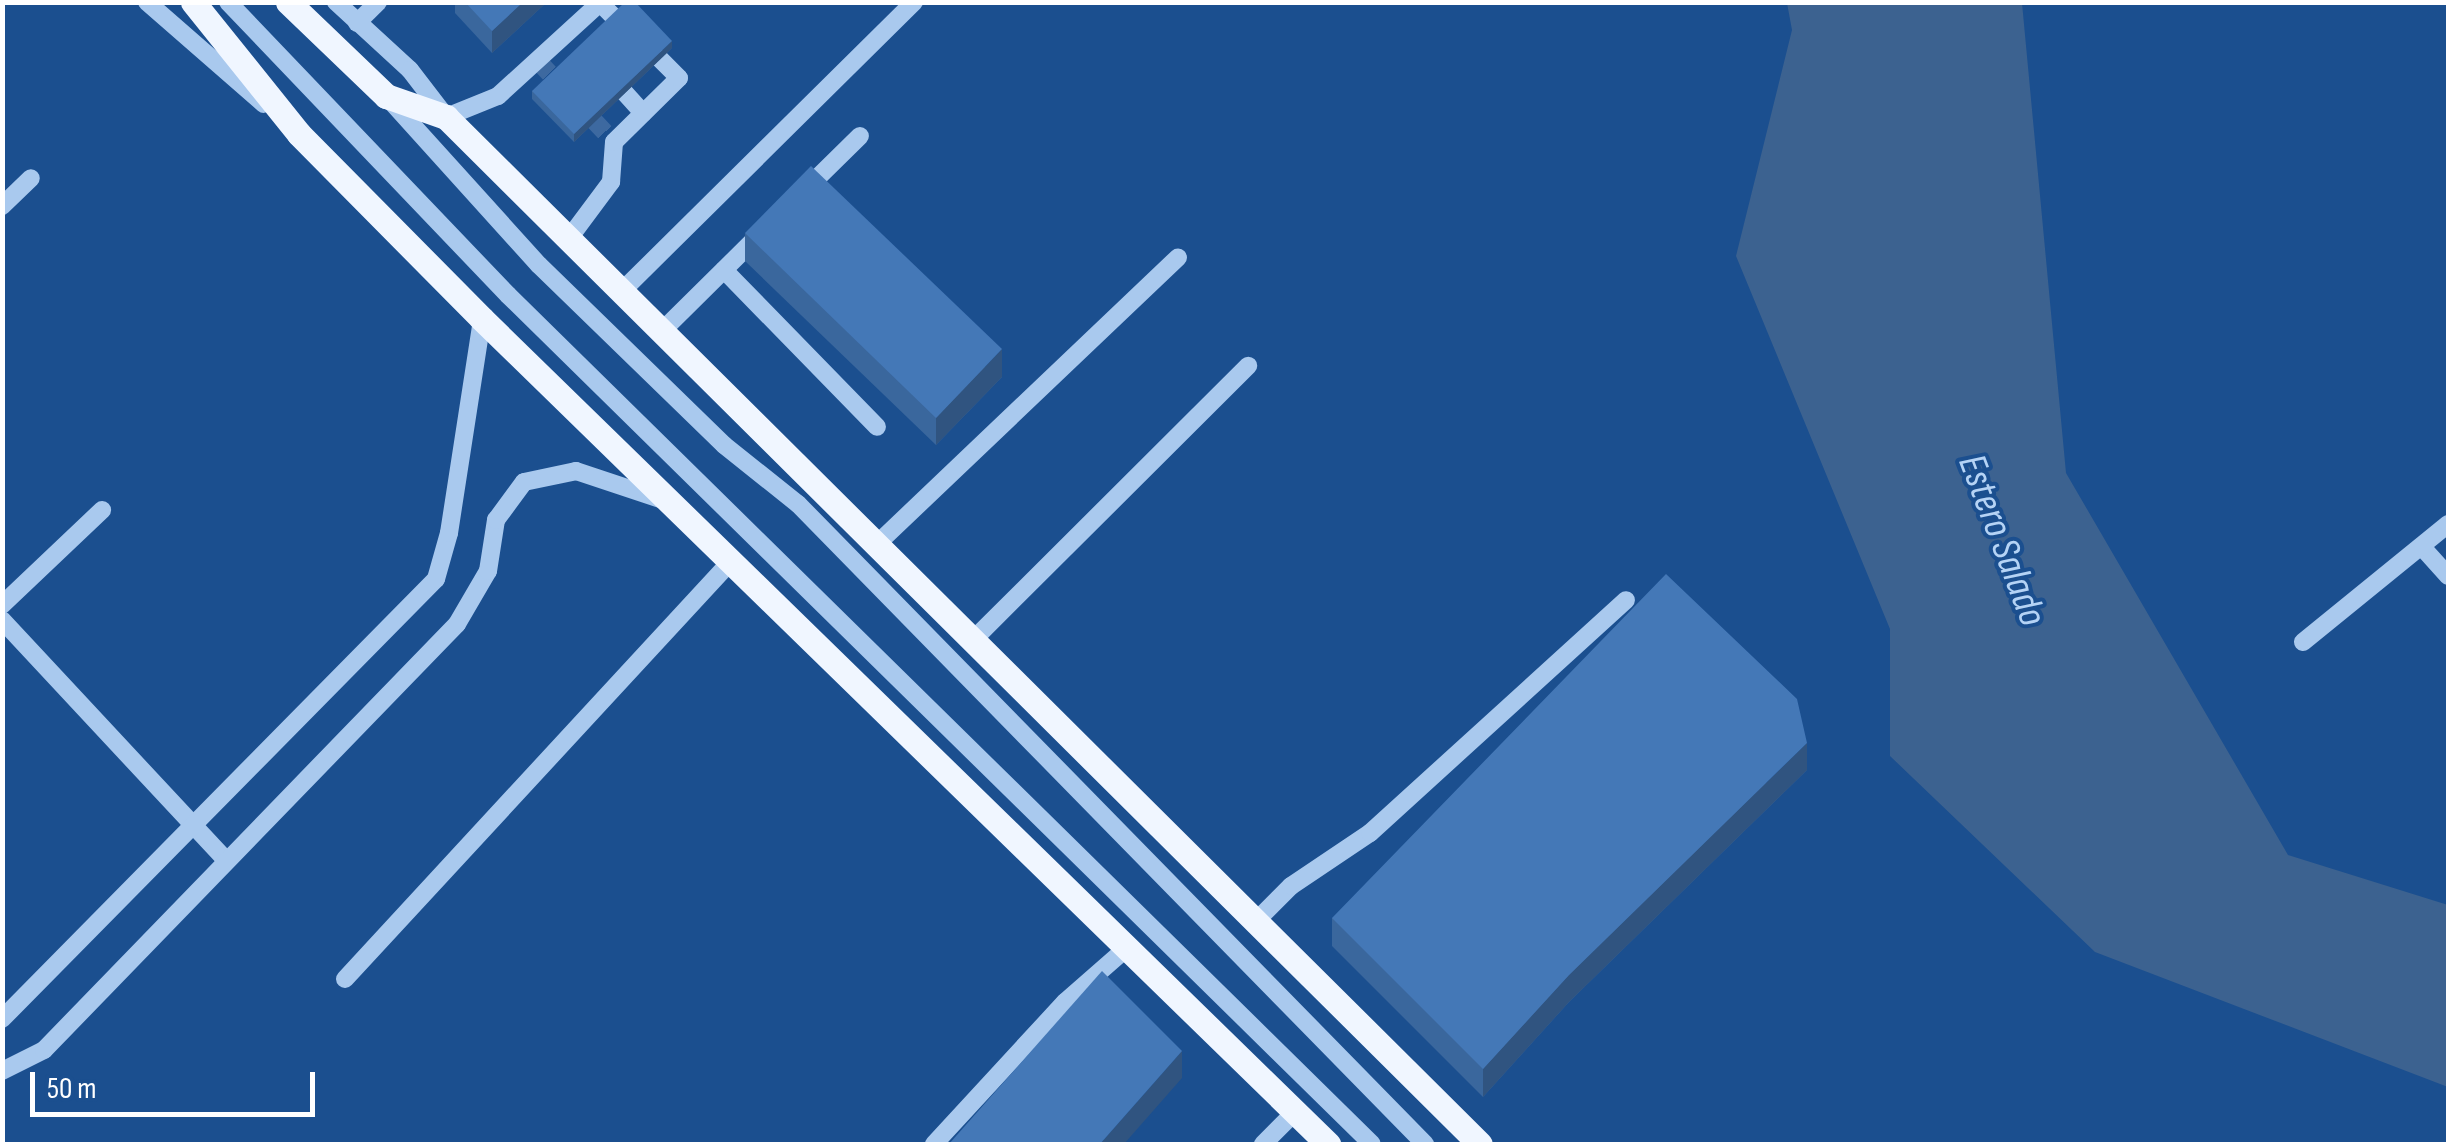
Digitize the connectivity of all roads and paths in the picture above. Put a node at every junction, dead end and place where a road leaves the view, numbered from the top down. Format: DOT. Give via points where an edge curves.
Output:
graph roads {
  1 [pos="147,2"];
  2 [pos="193,2"];
  3 [pos="228,2"];
  4 [pos="288,2"];
  5 [pos="336,2"];
  6 [pos="378,2"];
  7 [pos="914,2"];
  8 [pos="616,19"];
  9 [pos="356,23"];
  10 [pos="568,33"];
  11 [pos="583,50"];
  12 [pos="660,59"];
  13 [pos="624,93"];
  14 [pos="386,96"];
  15 [pos="643,114"];
  16 [pos="446,117"];
  17 [pos="299,134"];
  18 [pos="860,136"];
  19 [pos="31,178"];
  20 [pos="2,206"];
  21 [pos="570,236"];
  22 [pos="1178,257"];
  23 [pos="724,270"];
  24 [pos="622,292"];
  25 [pos="482,319"];
  26 [pos="662,331"];
  27 [pos="1248,366"];
  28 [pos="877,426"];
  29 [pos="670,502"];
  30 [pos="102,510"];
  31 [pos="2448,524"];
  32 [pos="876,545"];
  33 [pos="2422,546"];
  34 [pos="732,560"];
  35 [pos="2448,576"];
  36 [pos="1626,600"];
  37 [pos="2,605"];
  38 [pos="2,620"];
  39 [pos="972,641"];
  40 [pos="2303,642"];
  41 [pos="195,823"];
  42 [pos="224,858"];
  43 [pos="1256,922"];
  44 [pos="1129,946"];
  45 [pos="345,979"];
  46 [pos="2,1020"];
  47 [pos="2,1072"];
  48 [pos="1295,1112"];
  49 [pos="934,1144"];
  50 [pos="1262,1144"];
  51 [pos="1328,1144"];
  52 [pos="1372,1144"];
  53 [pos="1425,1144"];
  54 [pos="1480,1144"];
  1 -- 17 [label="street"];
  2 -- 17 [label="main road"];
  3 -- 52 [label="street" via="508,294"];
  4 -- 14 [label="main road"];
  5 -- 9 [label="street"];
  6 -- 9 [label="street"];
  7 -- 24 [label="street"];
  8 -- 10 [label="street" via="600,3"];
  9 -- 16 [label="street" via="410,70"];
  10 -- 11 [label="street"];
  10 -- 16 [label="street" via="498,96"];
  12 -- 15 [label="street" via="679,78"];
  13 -- 15 [label="street"];
  14 -- 16 [label="main road"];
  14 -- 53 [label="street" via="540,265 724,445 824,530"];
  15 -- 21 [label="street" via="614,142 611,182"];
  16 -- 21 [label="main road"];
  17 -- 25 [label="main road"];
  18 -- 23 [label="street"];
  19 -- 20 [label="street"];
  21 -- 24 [label="main road"];
  22 -- 32 [label="street"];
  23 -- 26 [label="street"];
  23 -- 28 [label="street"];
  24 -- 26 [label="main road"];
  25 -- 29 [label="main road"];
  25 -- 41 [label="street" via="436,580"];
  26 -- 32 [label="main road"];
  27 -- 39 [label="street"];
  29 -- 34 [label="main road"];
  29 -- 42 [label="street" via="576,471 524,482 496,520 488,570 457,624"];
  30 -- 37 [label="street"];
  31 -- 33 [label="street"];
  32 -- 39 [label="main road"];
  33 -- 35 [label="street"];
  33 -- 40 [label="street"];
  34 -- 44 [label="main road"];
  34 -- 45 [label="street"];
  36 -- 43 [label="street" via="1370,833 1291,886"];
  38 -- 41 [label="street"];
  39 -- 43 [label="main road"];
  41 -- 42 [label="street"];
  41 -- 46 [label="street"];
  42 -- 47 [label="street" via="44,1050"];
  43 -- 54 [label="main road"];
  44 -- 48 [label="main road"];
  44 -- 49 [label="street" via="1066,1002"];
  48 -- 50 [label="street"];
  48 -- 51 [label="main road"];
}
